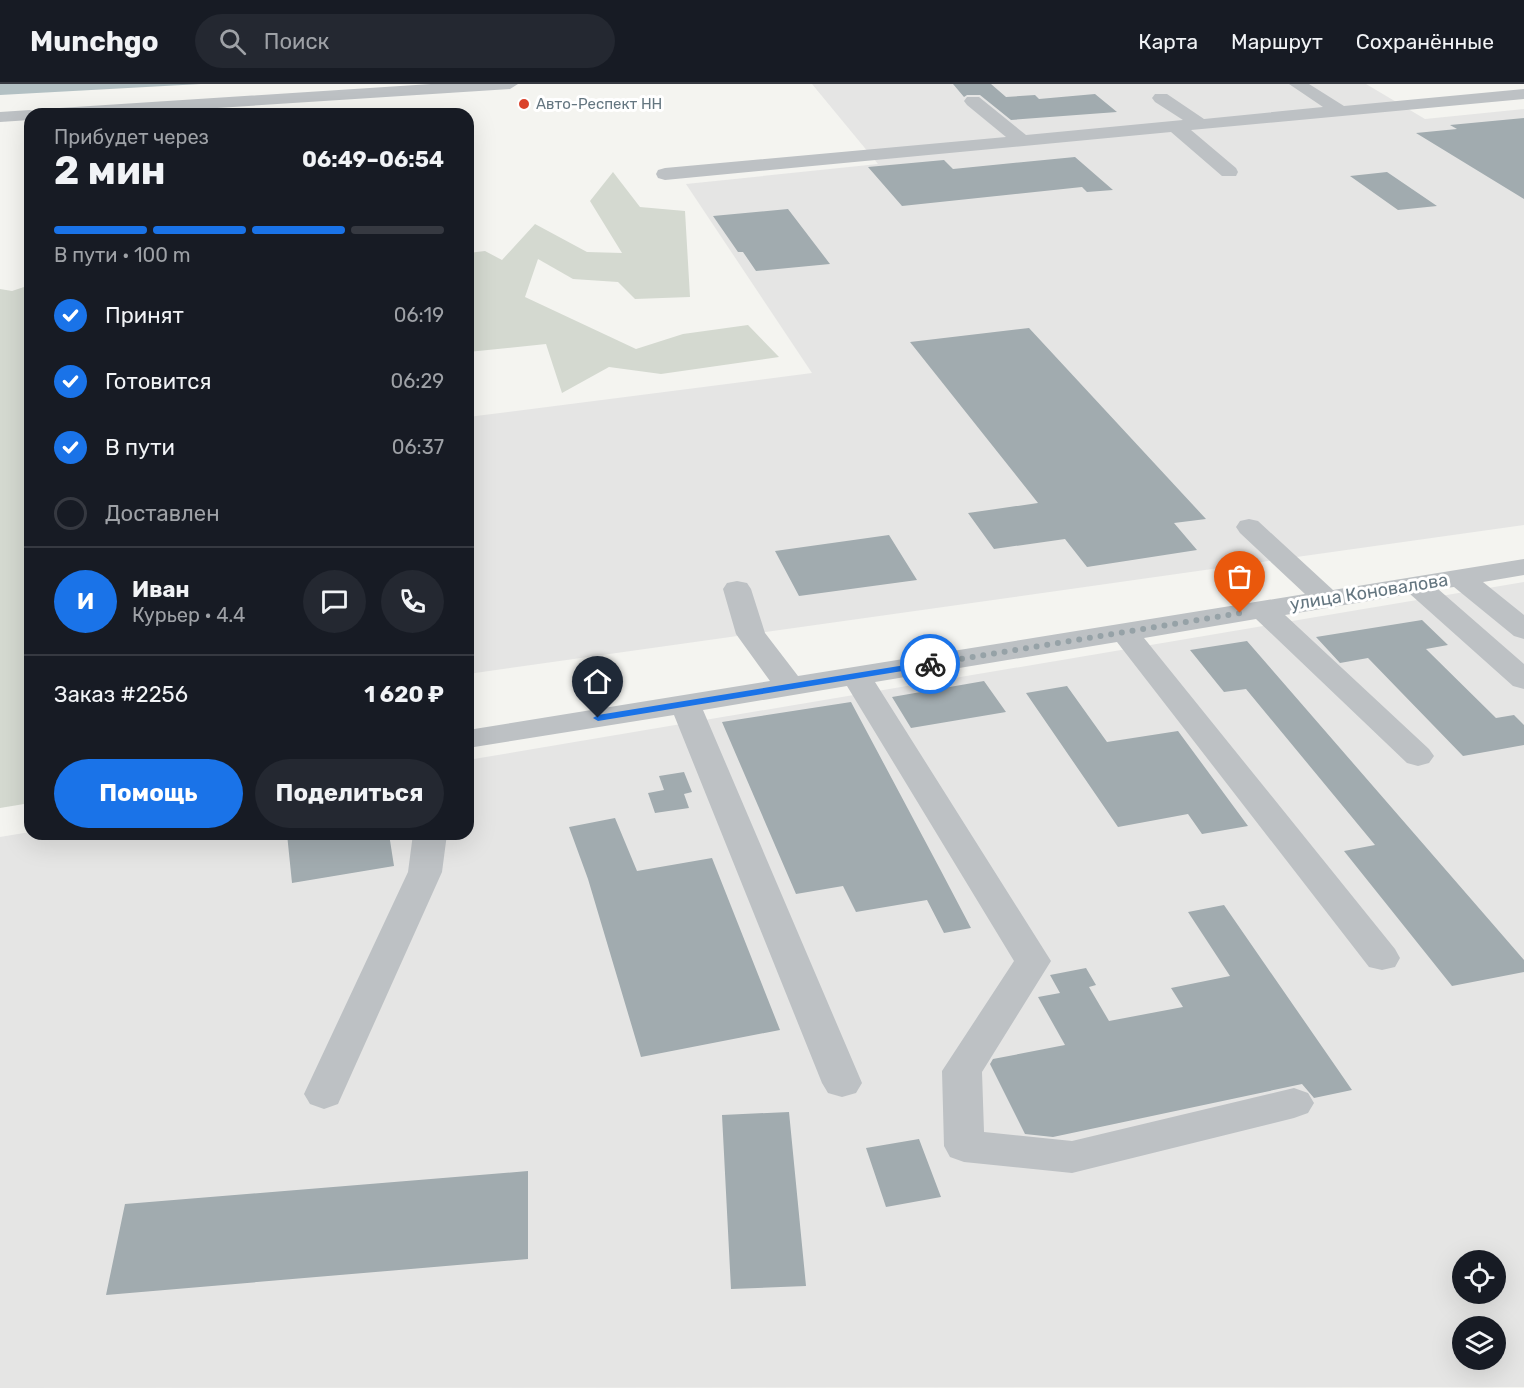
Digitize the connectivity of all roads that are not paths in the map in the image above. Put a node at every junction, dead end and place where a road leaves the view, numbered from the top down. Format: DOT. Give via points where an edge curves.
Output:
graph roads {
  1 [pos="510,84"];
  2 [pos="1297,84"];
  3 [pos="1464,84"];
  4 [pos="1524,94"];
  5 [pos="1161,98"];
  6 [pos="1485,98"];
  7 [pos="973,101"];
  8 [pos="137,108"];
  9 [pos="1341,111"];
  10 [pos="24,115"];
  11 [pos="0,117"];
  12 [pos="1200,124"];
  13 [pos="1176,127"];
  14 [pos="1022,141"];
  15 [pos="1229,172"];
  16 [pos="665,174"];
  17 [pos="1249,527"];
  18 [pos="1524,567"];
  19 [pos="1461,578"];
  20 [pos="1416,585"];
  21 [pos="737,589"];
  22 [pos="1327,599"];
  23 [pos="1263,610"];
  24 [pos="1524,630"];
  25 [pos="1124,632"];
  26 [pos="856,676"];
  27 [pos="1524,680"];
  28 [pos="790,687"];
  29 [pos="685,704"];
  30 [pos="474,738"];
  31 [pos="1419,756"];
  32 [pos="429,840"];
  33 [pos="1382,958"];
  34 [pos="842,1083"];
  35 [pos="324,1094"];
  36 [pos="1294,1103"];
  1 -- 8 [label="street"];
  2 -- 9 [label="street"];
  3 -- 6 [label="street"];
  4 -- 6 [label="street"];
  5 -- 12 [label="street"];
  6 -- 9 [label="street"];
  7 -- 14 [label="street"];
  9 -- 12 [label="street"];
  10 -- 11 [label="street"];
  12 -- 13 [label="street"];
  13 -- 14 [label="street"];
  13 -- 15 [label="street"];
  14 -- 16 [label="street"];
  17 -- 22 [label="street"];
  18 -- 19 [label="street, улица Коновалова"];
  19 -- 20 [label="street, улица Коновалова"];
  19 -- 24 [label="street"];
  20 -- 22 [label="street, улица Коновалова"];
  20 -- 27 [label="street"];
  21 -- 28 [label="street" via="751,634"];
  22 -- 23 [label="street, улица Коновалова"];
  23 -- 25 [label="street, улица Коновалова"];
  23 -- 31 [label="street"];
  25 -- 26 [label="street, улица Коновалова"];
  25 -- 33 [label="street"];
  26 -- 28 [label="street, улица Коновалова"];
  26 -- 36 [label="street" via="1033,961 962,1071 964,1146 1072,1157"];
  28 -- 29 [label="street, улица Коновалова"];
  29 -- 30 [label="street, улица Коновалова"];
  29 -- 34 [label="street"];
  32 -- 35 [label="street" via="425,872"];
}
